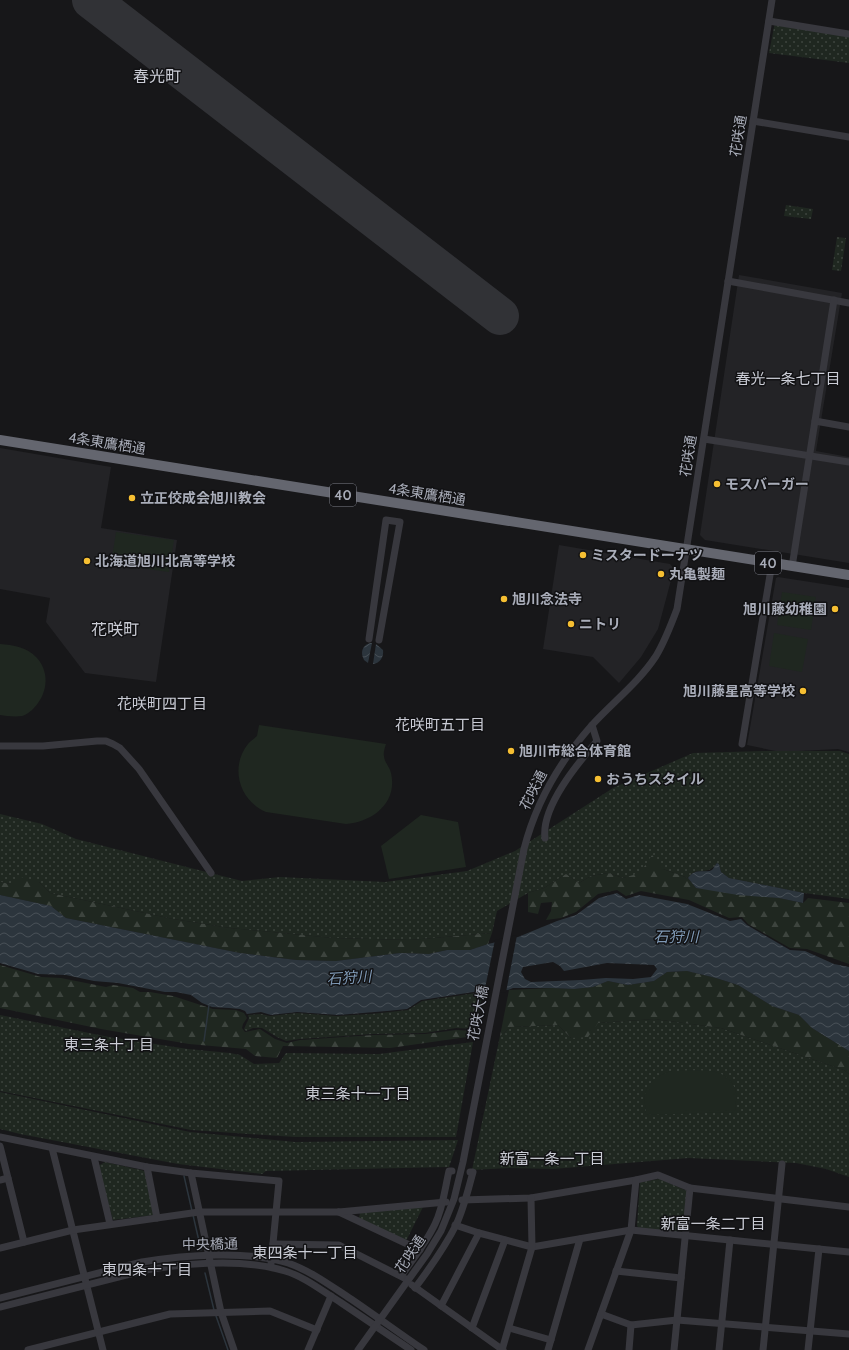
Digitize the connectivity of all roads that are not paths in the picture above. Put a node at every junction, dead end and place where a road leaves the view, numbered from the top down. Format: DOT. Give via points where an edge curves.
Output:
graph roads {
  1 [pos="772,0"];
  2 [pos="769,21"];
  3 [pos="849,34"];
  4 [pos="753,121"];
  5 [pos="849,136"];
  6 [pos="728,281"];
  7 [pos="834,300"];
  8 [pos="849,303"];
  9 [pos="815,421"];
  10 [pos="849,427"];
  11 [pos="704,439"];
  12 [pos="0,440"];
  13 [pos="809,456"];
  14 [pos="849,462"];
  15 [pos="686,549"];
  16 [pos="772,563"];
  17 [pos="792,567"];
  18 [pos="849,576"];
  19 [pos="369,639"];
  20 [pos="379,640"];
  21 [pos="592,725"];
  22 [pos="742,744"];
  23 [pos="0,746"];
  24 [pos="545,838"];
  25 [pos="519,870"];
  26 [pos="211,873"];
  27 [pos="0,1137"];
  28 [pos="0,1146"];
  29 [pos="52,1148"];
  30 [pos="94,1157"];
  31 [pos="463,1162"];
  32 [pos="782,1164"];
  33 [pos="147,1167"];
  34 [pos="452,1171"];
  35 [pos="470,1172"];
  36 [pos="191,1173"];
  37 [pos="8,1178"];
  38 [pos="0,1180"];
  39 [pos="636,1180"];
  40 [pos="690,1188"];
  41 [pos="531,1198"];
  42 [pos="778,1199"];
  43 [pos="464,1200"];
  44 [pos="444,1202"];
  45 [pos="849,1206"];
  46 [pos="194,1212"];
  47 [pos="276,1212"];
  48 [pos="339,1212"];
  49 [pos="157,1218"];
  50 [pos="110,1224"];
  51 [pos="455,1225"];
  52 [pos="73,1230"];
  53 [pos="631,1230"];
  54 [pos="479,1233"];
  55 [pos="685,1235"];
  56 [pos="580,1239"];
  57 [pos="505,1240"];
  58 [pos="730,1240"];
  59 [pos="24,1242"];
  60 [pos="273,1244"];
  61 [pos="773,1244"];
  62 [pos="532,1247"];
  63 [pos="0,1248"];
  64 [pos="819,1249"];
  65 [pos="420,1250"];
  66 [pos="849,1252"];
  67 [pos="210,1256"];
  68 [pos="272,1260"];
  69 [pos="211,1264"];
  70 [pos="271,1268"];
  71 [pos="616,1270"];
  72 [pos="85,1277"];
  73 [pos="681,1278"];
  74 [pos="405,1279"];
  75 [pos="87,1285"];
  76 [pos="415,1288"];
  77 [pos="331,1296"];
  78 [pos="0,1298"];
  79 [pos="441,1306"];
  80 [pos="0,1307"];
  81 [pos="217,1312"];
  82 [pos="601,1314"];
  83 [pos="380,1319"];
  84 [pos="677,1320"];
  85 [pos="722,1324"];
  86 [pos="631,1325"];
  87 [pos="376,1326"];
  88 [pos="472,1328"];
  89 [pos="508,1328"];
  90 [pos="765,1328"];
  91 [pos="317,1330"];
  92 [pos="98,1332"];
  93 [pos="810,1332"];
  94 [pos="849,1334"];
  95 [pos="551,1340"];
  96 [pos="28,1350"];
  97 [pos="103,1350"];
  98 [pos="234,1350"];
  99 [pos="308,1350"];
  100 [pos="358,1350"];
  101 [pos="411,1350"];
  102 [pos="424,1350"];
  103 [pos="502,1350"];
  104 [pos="548,1350"];
  105 [pos="588,1350"];
  106 [pos="629,1350"];
  107 [pos="674,1350"];
  108 [pos="719,1350"];
  109 [pos="763,1350"];
  110 [pos="808,1350"];
  1 -- 2 [label="street, 花咲通"];
  2 -- 3 [label="street"];
  2 -- 4 [label="street, 花咲通"];
  4 -- 5 [label="street"];
  4 -- 6 [label="street, 花咲通"];
  6 -- 7 [label="street"];
  6 -- 11 [label="street, 花咲通"];
  7 -- 8 [label="street"];
  7 -- 9 [label="street"];
  9 -- 10 [label="street"];
  9 -- 13 [label="street"];
  11 -- 13 [label="street"];
  11 -- 15 [label="street, 花咲通"];
  12 -- 15 [label="highway, 4条東鷹栖通 / 40"];
  13 -- 14 [label="street"];
  13 -- 17 [label="street"];
  15 -- 16 [label="highway, 4条東鷹栖通 / 40"];
  15 -- 21 [label="street, 花咲通" via="677,609 664,643 644,673"];
  16 -- 17 [label="highway, 4条東鷹栖通 / 40"];
  16 -- 22 [label="street"];
  17 -- 18 [label="highway, 4条東鷹栖通 / 40"];
  19 -- 20 [label="street" via="386,520 400,522"];
  21 -- 24 [label="street" via="597,741 561,788 546,820"];
  21 -- 25 [label="street, 花咲通" via="571,751 541,799 529,828"];
  23 -- 26 [label="street" via="43,746 106,741 120,748 139,769"];
  25 -- 31 [label="street, 花咲大橋"];
  27 -- 29 [label="street"];
  28 -- 37 [label="street"];
  29 -- 30 [label="street"];
  29 -- 52 [label="street"];
  30 -- 33 [label="street"];
  30 -- 50 [label="street"];
  31 -- 74 [label="street, 花咲通" via="454,1198 441,1231 427,1254"];
  32 -- 42 [label="street"];
  33 -- 36 [label="street"];
  33 -- 49 [label="street"];
  34 -- 44 [label="street" via="449,1171"];
  35 -- 43 [label="street" via="473,1172"];
  36 -- 46 [label="street"];
  36 -- 47 [label="street" via="279,1181"];
  37 -- 38 [label="street"];
  37 -- 59 [label="street"];
  39 -- 40 [label="street" via="658,1175"];
  39 -- 41 [label="street"];
  39 -- 53 [label="street"];
  40 -- 42 [label="street"];
  40 -- 55 [label="street"];
  41 -- 43 [label="street"];
  41 -- 62 [label="street"];
  42 -- 45 [label="street"];
  42 -- 61 [label="street"];
  43 -- 51 [label="street"];
  44 -- 48 [label="street"];
  44 -- 65 [label="street" via="436,1223"];
  46 -- 47 [label="street"];
  46 -- 49 [label="street"];
  46 -- 67 [label="street"];
  47 -- 48 [label="street"];
  47 -- 60 [label="street"];
  48 -- 65 [label="street"];
  49 -- 50 [label="street"];
  50 -- 52 [label="street"];
  51 -- 54 [label="street"];
  51 -- 76 [label="street" via="438,1257"];
  52 -- 59 [label="street"];
  52 -- 72 [label="street"];
  53 -- 55 [label="street"];
  53 -- 56 [label="street"];
  53 -- 71 [label="street"];
  54 -- 57 [label="street"];
  54 -- 79 [label="street"];
  55 -- 58 [label="street"];
  55 -- 73 [label="street"];
  56 -- 62 [label="street"];
  56 -- 95 [label="street"];
  57 -- 62 [label="street"];
  57 -- 88 [label="street"];
  58 -- 61 [label="street"];
  58 -- 85 [label="street"];
  59 -- 63 [label="street"];
  60 -- 68 [label="street"];
  60 -- 74 [label="street" via="338,1245"];
  61 -- 64 [label="street"];
  61 -- 90 [label="street"];
  62 -- 89 [label="street"];
  64 -- 66 [label="street"];
  64 -- 93 [label="street"];
  65 -- 74 [label="street"];
  67 -- 68 [label="street, 中央橋通" via="249,1256"];
  67 -- 69 [label="street"];
  67 -- 72 [label="street, 中央橋通" via="148,1261"];
  68 -- 70 [label="street"];
  68 -- 83 [label="street, 中央橋通" via="306,1271"];
  69 -- 70 [label="street, 中央橋通" via="232,1263"];
  69 -- 75 [label="street, 中央橋通" via="146,1270"];
  69 -- 81 [label="street"];
  70 -- 77 [label="street, 中央橋通" via="309,1281"];
  71 -- 73 [label="street"];
  71 -- 82 [label="street"];
  72 -- 75 [label="street"];
  72 -- 78 [label="street, 中央橋通"];
  73 -- 84 [label="street"];
  74 -- 76 [label="street"];
  74 -- 83 [label="street, 花咲通"];
  75 -- 80 [label="street, 中央橋通"];
  75 -- 92 [label="street"];
  76 -- 79 [label="street"];
  77 -- 87 [label="street, 中央橋通"];
  77 -- 91 [label="street"];
  79 -- 88 [label="street"];
  81 -- 91 [label="street" via="270,1311"];
  81 -- 92 [label="street" via="170,1314"];
  81 -- 98 [label="street"];
  82 -- 86 [label="street"];
  82 -- 105 [label="street"];
  83 -- 87 [label="street, 花咲通"];
  83 -- 102 [label="street, 中央橋通"];
  84 -- 85 [label="street"];
  84 -- 86 [label="street"];
  84 -- 107 [label="street"];
  85 -- 90 [label="street"];
  85 -- 108 [label="street"];
  86 -- 106 [label="street"];
  87 -- 100 [label="street, 花咲通"];
  87 -- 101 [label="street, 中央橋通"];
  88 -- 103 [label="street"];
  89 -- 95 [label="street"];
  89 -- 103 [label="street"];
  90 -- 93 [label="street"];
  90 -- 109 [label="street"];
  91 -- 99 [label="street"];
  92 -- 96 [label="street"];
  92 -- 97 [label="street"];
  93 -- 94 [label="street"];
  93 -- 110 [label="street"];
  95 -- 104 [label="street"];
}
